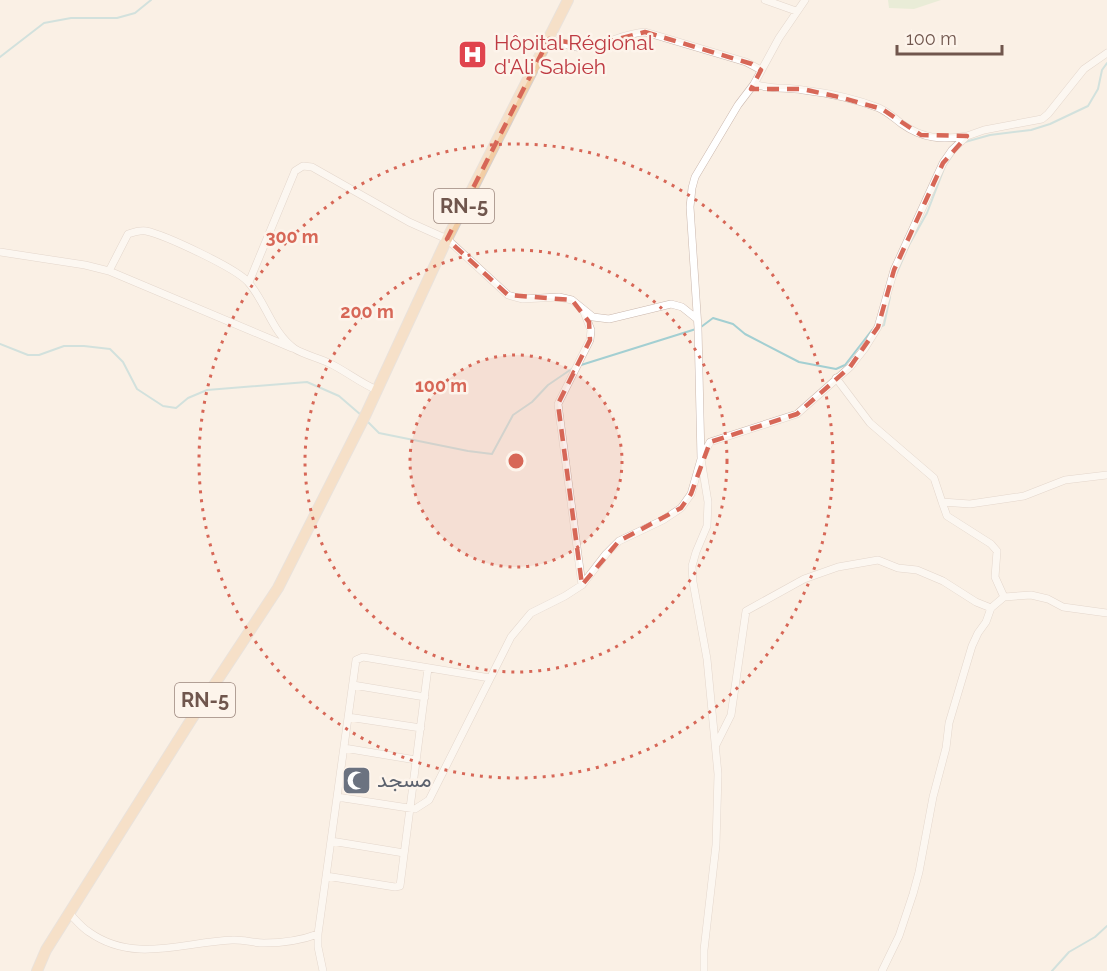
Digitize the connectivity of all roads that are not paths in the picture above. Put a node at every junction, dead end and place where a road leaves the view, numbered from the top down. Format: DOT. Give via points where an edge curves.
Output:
graph roads {
  1 [pos="568,0"];
  2 [pos="765,0"];
  3 [pos="806,0"];
  4 [pos="796,11"];
  5 [pos="549,39"];
  6 [pos="1107,52"];
  7 [pos="762,69"];
  8 [pos="754,84"];
  9 [pos="967,136"];
  10 [pos="447,239"];
  11 [pos="0,252"];
  12 [pos="109,271"];
  13 [pos="249,282"];
  14 [pos="583,309"];
  15 [pos="697,319"];
  16 [pos="295,349"];
  17 [pos="836,378"];
  18 [pos="377,390"];
  19 [pos="701,459"];
  20 [pos="1107,475"];
  21 [pos="942,502"];
  22 [pos="582,585"];
  23 [pos="1004,597"];
  24 [pos="991,608"];
  25 [pos="1107,613"];
  26 [pos="428,668"];
  27 [pos="490,678"];
  28 [pos="352,685"];
  29 [pos="425,697"];
  30 [pos="348,717"];
  31 [pos="421,728"];
  32 [pos="344,748"];
  33 [pos="715,748"];
  34 [pos="416,760"];
  35 [pos="337,797"];
  36 [pos="410,808"];
  37 [pos="331,841"];
  38 [pos="404,853"];
  39 [pos="326,876"];
  40 [pos="69,912"];
  41 [pos="318,934"];
  42 [pos="37,971"];
  43 [pos="323,971"];
  44 [pos="704,971"];
  45 [pos="882,971"];
  1 -- 5 [label="main road, RN-5"];
  2 -- 4 [label="street"];
  3 -- 4 [label="street"];
  4 -- 7 [label="street"];
  5 -- 7 [label="street" via="575,47 591,46 645,32"];
  5 -- 10 [label="main road, RN-5"];
  6 -- 9 [label="street" via="1084,69 1042,119"];
  7 -- 8 [label="street"];
  8 -- 9 [label="street" via="768,89 802,89 875,107 930,137"];
  8 -- 15 [label="street" via="695,177 692,188"];
  9 -- 17 [label="street" via="943,163 905,244 888,286 878,327 850,367"];
  10 -- 13 [label="street" via="312,167 303,166 295,171"];
  10 -- 14 [label="street" via="508,295 522,299 559,297 572,300"];
  10 -- 18 [label="main road, RN-5"];
  11 -- 12 [label="street"];
  12 -- 13 [label="street" via="128,234 144,230 203,254"];
  12 -- 16 [label="street"];
  13 -- 16 [label="street" via="274,326"];
  14 -- 15 [label="street" via="593,317 609,319 671,304"];
  14 -- 22 [label="street" via="589,321 590,340 558,404"];
  15 -- 19 [label="street"];
  16 -- 18 [label="street" via="332,364"];
  17 -- 19 [label="street" via="797,414 710,442"];
  17 -- 21 [label="street" via="870,423 934,478"];
  18 -- 40 [label="main road, RN-5" via="278,588"];
  19 -- 22 [label="street" via="691,494 681,508 619,541"];
  19 -- 33 [label="street" via="708,502 707,526 692,566"];
  20 -- 21 [label="street" via="1065,480 1024,496 970,504"];
  21 -- 23 [label="street" via="947,516 997,551 995,577"];
  22 -- 27 [label="street" via="531,613 511,637"];
  23 -- 24 [label="street"];
  23 -- 25 [label="street" via="1031,595 1063,607"];
  24 -- 33 [label="street" via="934,577 878,560 838,567 804,579 746,611 730,715"];
  24 -- 45 [label="street" via="972,646 957,695 919,872 899,936"];
  26 -- 27 [label="street"];
  26 -- 28 [label="street" via="363,657 356,660"];
  26 -- 29 [label="street"];
  27 -- 36 [label="street" via="429,801"];
  28 -- 29 [label="street"];
  28 -- 30 [label="street"];
  29 -- 31 [label="street"];
  30 -- 31 [label="street"];
  30 -- 32 [label="street"];
  31 -- 34 [label="street"];
  32 -- 34 [label="street"];
  32 -- 35 [label="street"];
  33 -- 44 [label="street" via="716,845"];
  34 -- 36 [label="street"];
  35 -- 36 [label="street"];
  35 -- 37 [label="street"];
  36 -- 38 [label="street"];
  37 -- 38 [label="street"];
  37 -- 39 [label="street"];
  38 -- 39 [label="street" via="400,885 395,887"];
  39 -- 41 [label="street"];
  40 -- 41 [label="street" via="88,932 117,946 146,950 235,939 264,943"];
  40 -- 42 [label="main road, RN-5"];
  41 -- 43 [label="street"];
}
